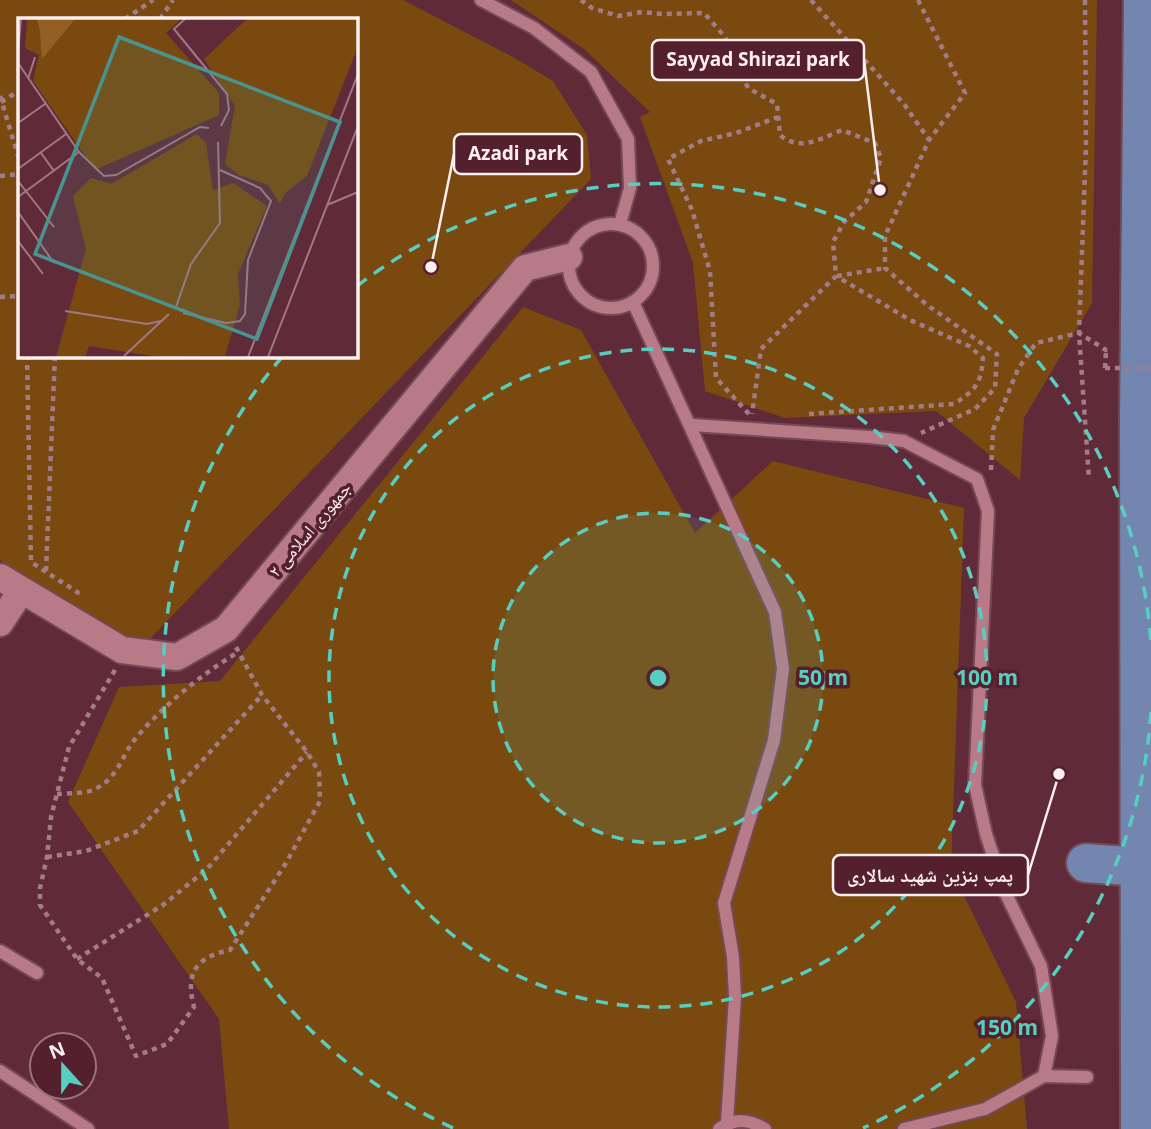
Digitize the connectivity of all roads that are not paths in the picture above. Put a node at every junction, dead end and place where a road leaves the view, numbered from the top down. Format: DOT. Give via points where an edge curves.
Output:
graph roads {
  1 [pos="481,0"];
  2 [pos="1143,0"];
  3 [pos="620,224"];
  4 [pos="569,257"];
  5 [pos="633,302"];
  6 [pos="692,425"];
  7 [pos="10,584"];
  8 [pos="0,623"];
  9 [pos="1086,863"];
  10 [pos="1140,867"];
  11 [pos="0,951"];
  12 [pos="37,973"];
  13 [pos="0,1070"];
  14 [pos="1044,1076"];
  15 [pos="1087,1077"];
  16 [pos="723,1126"];
  17 [pos="88,1129"];
  18 [pos="765,1129"];
  19 [pos="904,1129"];
  20 [pos="1140,1129"];
  1 -- 3 [label="lane" via="534,29 591,72 628,139 630,187"];
  2 -- 10 [label="main road"];
  3 -- 4 [label="lane" via="587,230"];
  3 -- 5 [label="lane" via="647,243 653,258 652,275"];
  4 -- 5 [label="lane" via="575,289 586,301 618,308"];
  4 -- 7 [label="street, جمهوری اسلامی ۲" via="524,268 232,640 177,657 122,650"];
  5 -- 6 [label="lane"];
  6 -- 14 [label="lane" via="904,441 977,479 988,511 975,785 1004,892 1041,966 1052,1036"];
  6 -- 16 [label="lane" via="775,611 783,669 774,740 724,903 735,997"];
  7 -- 8 [label="street"];
  9 -- 10 [label="main road"];
  10 -- 20 [label="main road"];
  11 -- 12 [label="lane"];
  13 -- 17 [label="lane"];
  14 -- 15 [label="lane"];
  14 -- 19 [label="lane" via="985,1110"];
  16 -- 18 [label="lane" via="740,1120"];
}
